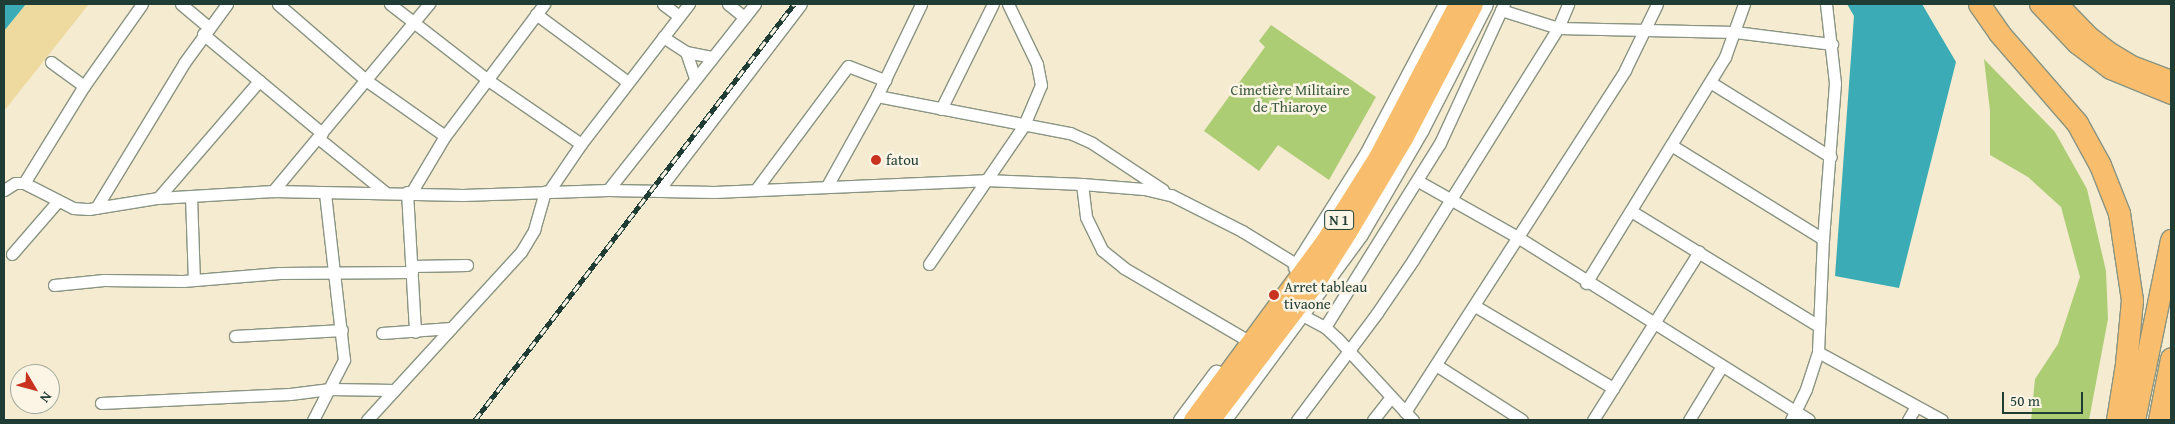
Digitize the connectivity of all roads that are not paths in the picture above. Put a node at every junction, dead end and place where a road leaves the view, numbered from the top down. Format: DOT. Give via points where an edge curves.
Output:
graph roads {
  1 [pos="142,4"];
  2 [pos="181,4"];
  3 [pos="227,4"];
  4 [pos="278,4"];
  5 [pos="390,4"];
  6 [pos="429,4"];
  7 [pos="544,4"];
  8 [pos="663,4"];
  9 [pos="689,4"];
  10 [pos="728,4"];
  11 [pos="755,4"];
  12 [pos="801,4"];
  13 [pos="921,4"];
  14 [pos="993,4"];
  15 [pos="1008,4"];
  16 [pos="1446,4"];
  17 [pos="1458,4"];
  18 [pos="1473,4"];
  19 [pos="1485,4"];
  20 [pos="1568,4"];
  21 [pos="1657,4"];
  22 [pos="1744,4"];
  23 [pos="1826,4"];
  24 [pos="1979,4"];
  25 [pos="2038,4"];
  26 [pos="2058,4"];
  27 [pos="1503,7"];
  28 [pos="536,14"];
  29 [pos="679,16"];
  30 [pos="744,17"];
  31 [pos="413,23"];
  32 [pos="1558,28"];
  33 [pos="1647,29"];
  34 [pos="205,31"];
  35 [pos="1735,32"];
  36 [pos="663,37"];
  37 [pos="1832,44"];
  38 [pos="686,52"];
  39 [pos="712,58"];
  40 [pos="51,62"];
  41 [pos="695,78"];
  42 [pos="259,80"];
  43 [pos="488,80"];
  44 [pos="884,80"];
  45 [pos="2171,80"];
  46 [pos="367,81"];
  47 [pos="628,82"];
  48 [pos="1710,82"];
  49 [pos="84,86"];
  50 [pos="2171,94"];
  51 [pos="877,96"];
  52 [pos="941,109"];
  53 [pos="1024,125"];
  54 [pos="320,136"];
  55 [pos="444,136"];
  56 [pos="581,144"];
  57 [pos="1671,145"];
  58 [pos="1831,157"];
  59 [pos="835,172"];
  60 [pos="984,180"];
  61 [pos="1418,181"];
  62 [pos="24,183"];
  63 [pos="1082,184"];
  64 [pos="852,185"];
  65 [pos="828,186"];
  66 [pos="757,188"];
  67 [pos="4,190"];
  68 [pos="608,190"];
  69 [pos="547,191"];
  70 [pos="658,191"];
  71 [pos="274,192"];
  72 [pos="385,192"];
  73 [pos="409,192"];
  74 [pos="325,193"];
  75 [pos="1171,195"];
  76 [pos="190,196"];
  77 [pos="158,198"];
  78 [pos="1450,198"];
  79 [pos="57,202"];
  80 [pos="96,208"];
  81 [pos="1631,211"];
  82 [pos="1519,238"];
  83 [pos="1823,239"];
  84 [pos="2171,240"];
  85 [pos="1699,252"];
  86 [pos="12,254"];
  87 [pos="929,264"];
  88 [pos="467,266"];
  89 [pos="1301,267"];
  90 [pos="412,269"];
  91 [pos="334,274"];
  92 [pos="194,280"];
  93 [pos="1586,283"];
  94 [pos="54,285"];
  95 [pos="1475,306"];
  96 [pos="1302,315"];
  97 [pos="1653,325"];
  98 [pos="1819,326"];
  99 [pos="1325,327"];
  100 [pos="451,328"];
  101 [pos="342,330"];
  102 [pos="415,332"];
  103 [pos="382,333"];
  104 [pos="235,336"];
  105 [pos="1244,338"];
  106 [pos="1350,351"];
  107 [pos="1818,352"];
  108 [pos="1264,358"];
  109 [pos="2171,358"];
  110 [pos="1436,365"];
  111 [pos="1722,366"];
  112 [pos="1613,388"];
  113 [pos="330,389"];
  114 [pos="394,390"];
  115 [pos="1392,397"];
  116 [pos="101,404"];
  117 [pos="1916,406"];
  118 [pos="1409,416"];
  119 [pos="1793,416"];
  120 [pos="1304,418"];
  121 [pos="313,420"];
  122 [pos="367,420"];
  123 [pos="1180,420"];
  124 [pos="1193,420"];
  125 [pos="1210,420"];
  126 [pos="1223,420"];
  127 [pos="1373,420"];
  128 [pos="1522,420"];
  129 [pos="1593,420"];
  130 [pos="1689,420"];
  131 [pos="1809,420"];
  132 [pos="1908,420"];
  133 [pos="1942,420"];
  134 [pos="2117,420"];
  135 [pos="2134,420"];
  136 [pos="2159,420"];
  1 -- 49 [label="street"];
  2 -- 34 [label="street"];
  3 -- 34 [label="street"];
  4 -- 46 [label="street"];
  5 -- 31 [label="street"];
  6 -- 31 [label="street"];
  7 -- 28 [label="street"];
  8 -- 29 [label="street"];
  9 -- 29 [label="street"];
  10 -- 30 [label="street"];
  11 -- 30 [label="street"];
  12 -- 70 [label="street"];
  13 -- 44 [label="street"];
  14 -- 52 [label="street"];
  15 -- 53 [label="street" via="1041,76 1041,85"];
  16 -- 89 [label="street" via="1366,156"];
  17 -- 89 [label="main road, N 1" via="1378,156"];
  18 -- 108 [label="main road, N 1" via="1375,188"];
  19 -- 96 [label="street" via="1391,182 1360,234"];
  20 -- 32 [label="street"];
  21 -- 33 [label="street"];
  22 -- 35 [label="street"];
  23 -- 37 [label="street"];
  24 -- 134 [label="highway" via="1999,33 2076,123 2100,165 2118,212 2132,300"];
  25 -- 50 [label="main road" via="2077,44 2110,69"];
  26 -- 45 [label="main road" via="2089,36 2108,50 2131,65"];
  27 -- 32 [label="street"];
  27 -- 61 [label="street" via="1455,116"];
  28 -- 43 [label="street"];
  28 -- 47 [label="street"];
  29 -- 36 [label="street"];
  30 -- 39 [label="street"];
  31 -- 43 [label="street"];
  31 -- 46 [label="street"];
  32 -- 33 [label="street"];
  32 -- 78 [label="street"];
  33 -- 35 [label="street"];
  33 -- 82 [label="street" via="1625,70"];
  34 -- 42 [label="street"];
  34 -- 80 [label="street"];
  35 -- 37 [label="street"];
  35 -- 48 [label="street"];
  36 -- 38 [label="street"];
  36 -- 47 [label="street"];
  37 -- 58 [label="street" via="1835,83"];
  38 -- 39 [label="street"];
  38 -- 41 [label="street"];
  39 -- 41 [label="street"];
  40 -- 49 [label="street"];
  41 -- 68 [label="street"];
  42 -- 54 [label="street"];
  42 -- 77 [label="street"];
  43 -- 55 [label="street"];
  43 -- 56 [label="street"];
  44 -- 51 [label="street"];
  44 -- 66 [label="street" via="848,66"];
  46 -- 54 [label="street"];
  46 -- 55 [label="street"];
  47 -- 56 [label="street"];
  48 -- 57 [label="street"];
  48 -- 58 [label="street"];
  49 -- 62 [label="street"];
  51 -- 52 [label="street"];
  51 -- 59 [label="street"];
  52 -- 53 [label="street"];
  53 -- 60 [label="street"];
  53 -- 75 [label="street" via="1080,136"];
  54 -- 71 [label="street"];
  54 -- 72 [label="street"];
  55 -- 73 [label="street"];
  56 -- 69 [label="street"];
  57 -- 81 [label="street"];
  57 -- 83 [label="street"];
  58 -- 83 [label="street"];
  59 -- 64 [label="street"];
  59 -- 65 [label="street"];
  60 -- 63 [label="street"];
  60 -- 64 [label="street"];
  60 -- 87 [label="street"];
  61 -- 78 [label="street"];
  61 -- 99 [label="street"];
  62 -- 67 [label="street" via="15,183"];
  62 -- 79 [label="street"];
  63 -- 75 [label="street" via="1144,188"];
  63 -- 105 [label="street" via="1086,216 1102,250 1124,268"];
  64 -- 65 [label="street"];
  65 -- 66 [label="street"];
  66 -- 70 [label="street"];
  68 -- 69 [label="street"];
  68 -- 70 [label="street"];
  69 -- 73 [label="street" via="462,195"];
  69 -- 100 [label="street" via="534,230 521,252"];
  71 -- 74 [label="street"];
  71 -- 76 [label="street"];
  72 -- 73 [label="street"];
  72 -- 74 [label="street"];
  73 -- 90 [label="street"];
  74 -- 91 [label="street"];
  75 -- 89 [label="street"];
  76 -- 77 [label="street"];
  76 -- 92 [label="street"];
  77 -- 80 [label="street"];
  78 -- 82 [label="street"];
  78 -- 106 [label="street"];
  79 -- 80 [label="street" via="72,208"];
  79 -- 86 [label="street"];
  81 -- 85 [label="street"];
  81 -- 93 [label="street"];
  82 -- 93 [label="street"];
  82 -- 95 [label="street"];
  83 -- 98 [label="street"];
  84 -- 135 [label="highway"];
  85 -- 97 [label="street"];
  85 -- 98 [label="street"];
  88 -- 90 [label="street"];
  89 -- 105 [label="street"];
  89 -- 124 [label="main road, N 1"];
  90 -- 91 [label="street"];
  90 -- 102 [label="street"];
  91 -- 92 [label="street" via="280,273"];
  91 -- 101 [label="street"];
  92 -- 94 [label="street" via="104,280"];
  93 -- 97 [label="street"];
  95 -- 110 [label="street"];
  95 -- 112 [label="street"];
  96 -- 99 [label="street"];
  96 -- 108 [label="street"];
  97 -- 111 [label="street"];
  97 -- 112 [label="street"];
  98 -- 107 [label="street"];
  99 -- 106 [label="street"];
  100 -- 102 [label="street"];
  100 -- 114 [label="street"];
  101 -- 104 [label="street"];
  101 -- 113 [label="street" via="344,360"];
  102 -- 103 [label="street"];
  105 -- 123 [label="street"];
  106 -- 115 [label="street"];
  106 -- 120 [label="street"];
  107 -- 117 [label="street"];
  107 -- 119 [label="street"];
  108 -- 125 [label="main road, N 1"];
  108 -- 126 [label="street"];
  109 -- 136 [label="highway"];
  110 -- 118 [label="street"];
  110 -- 128 [label="street"];
  111 -- 119 [label="street"];
  111 -- 130 [label="street"];
  112 -- 129 [label="street"];
  113 -- 114 [label="street"];
  113 -- 116 [label="street"];
  113 -- 121 [label="street"];
  114 -- 122 [label="street"];
  115 -- 118 [label="street"];
  115 -- 127 [label="street"];
  117 -- 132 [label="street"];
  117 -- 133 [label="street"];
  119 -- 131 [label="street"];
}
